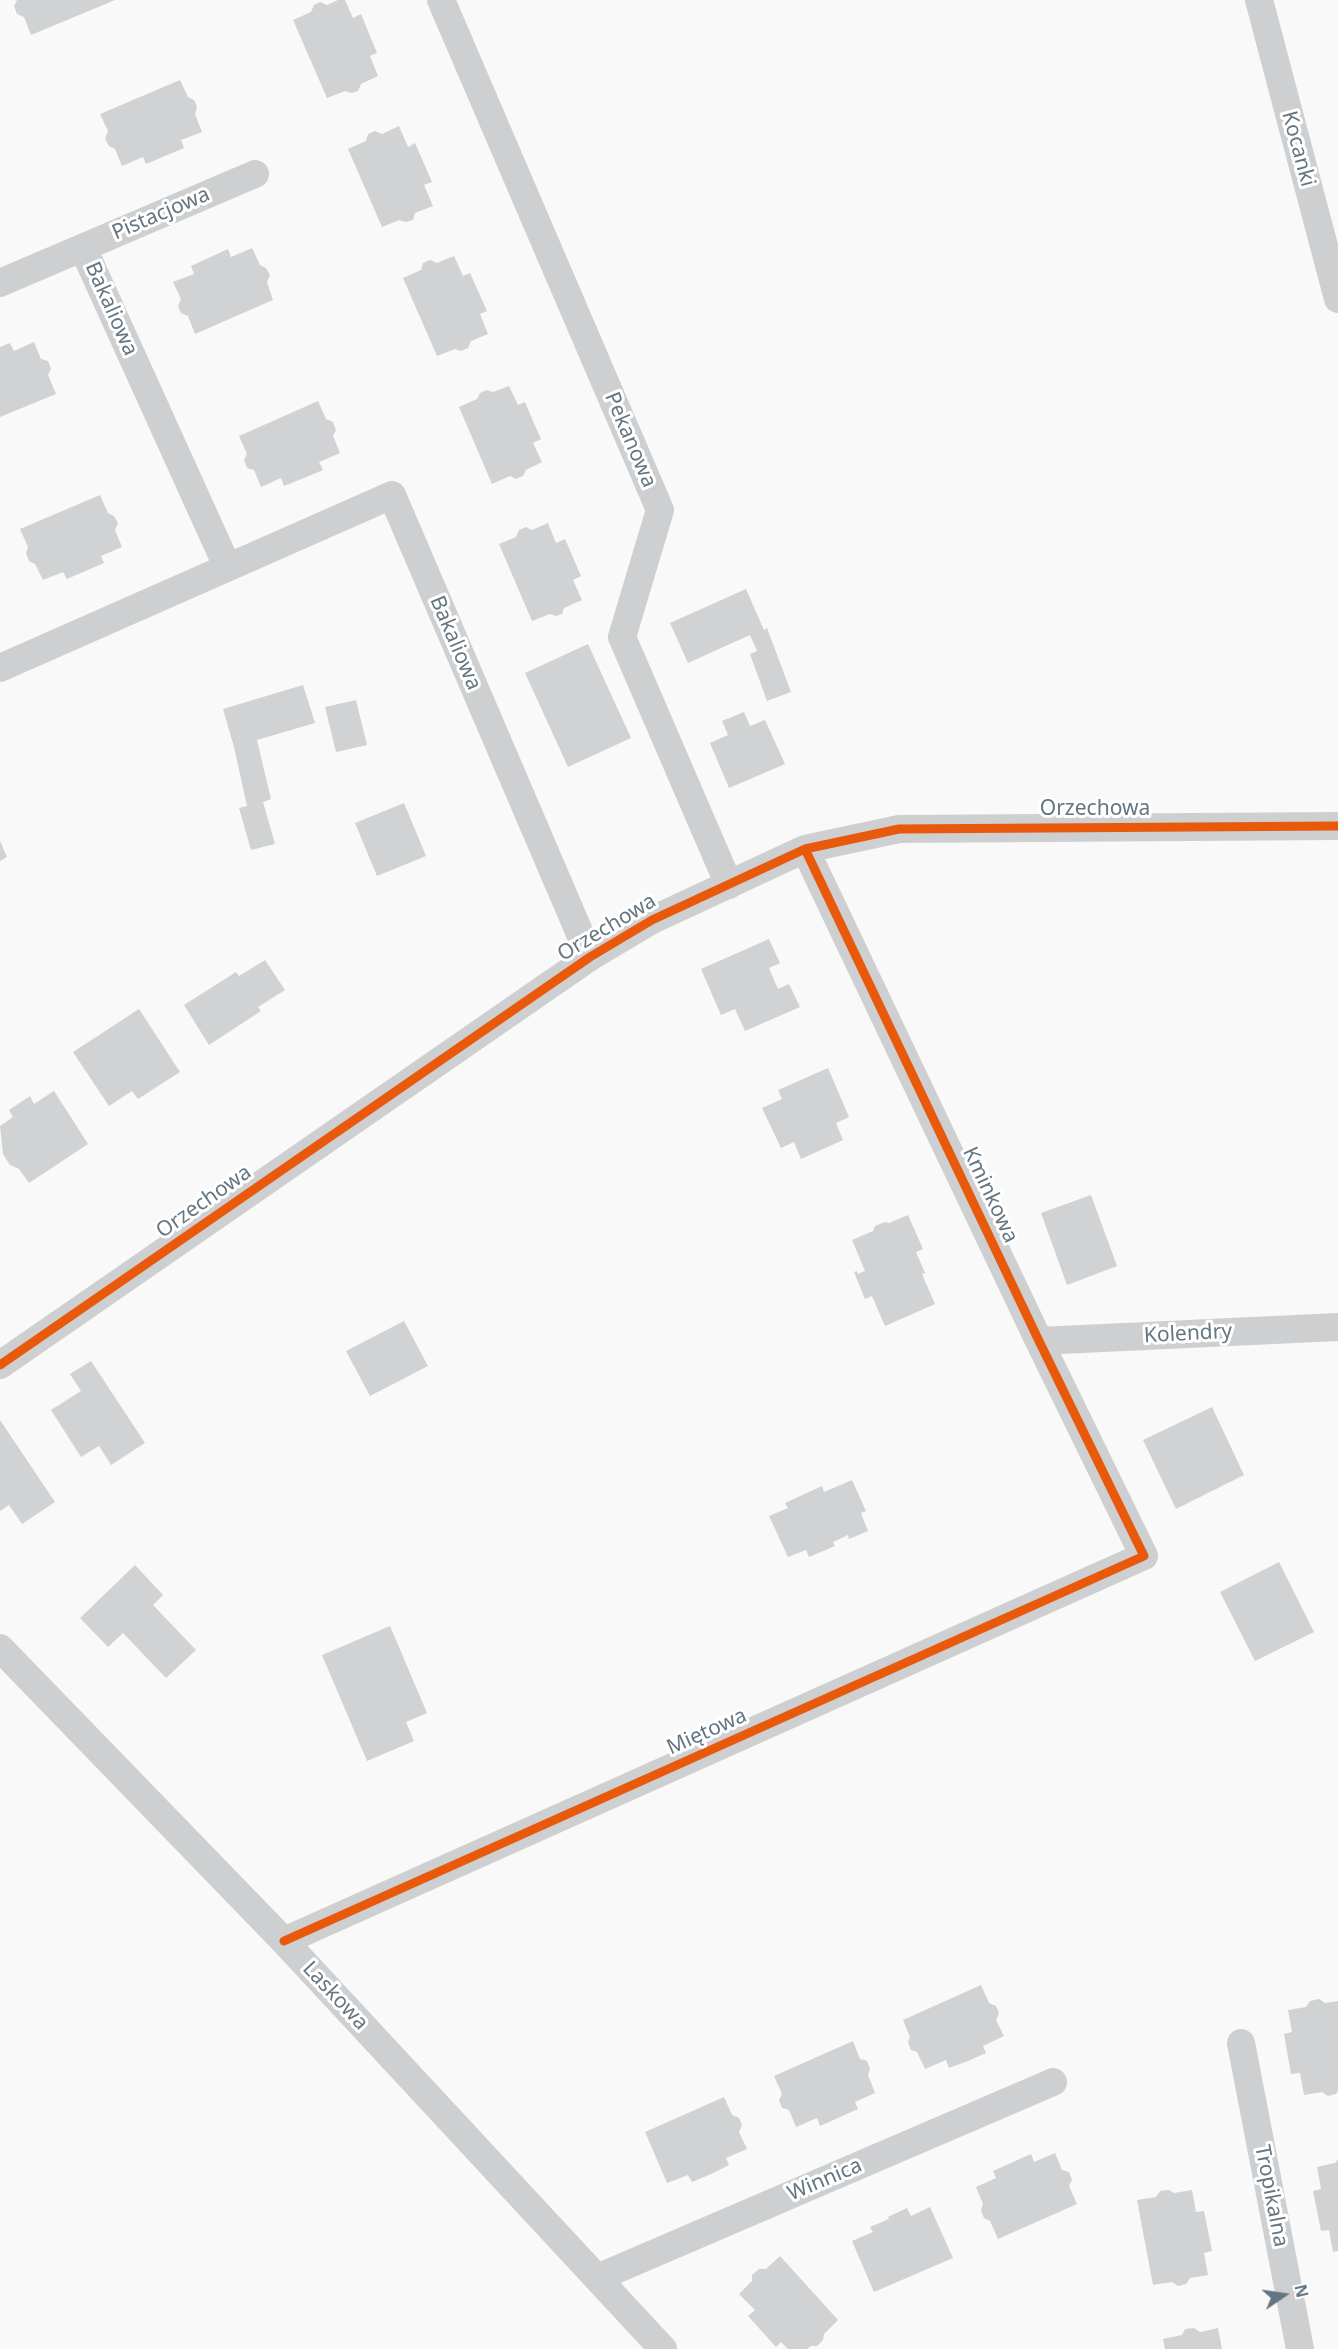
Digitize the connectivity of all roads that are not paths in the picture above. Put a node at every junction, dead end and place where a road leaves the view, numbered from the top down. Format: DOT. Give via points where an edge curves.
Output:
graph roads {
  1 [pos="441,0"];
  2 [pos="1259,0"];
  3 [pos="255,174"];
  4 [pos="83,248"];
  5 [pos="0,283"];
  6 [pos="1338,299"];
  7 [pos="227,566"];
  8 [pos="0,668"];
  9 [pos="1338,826"];
  10 [pos="805,849"];
  11 [pos="729,885"];
  12 [pos="590,957"];
  13 [pos="1338,1327"];
  14 [pos="1039,1341"];
  15 [pos="0,1365"];
  16 [pos="1144,1556"];
  17 [pos="0,1648"];
  18 [pos="284,1941"];
  19 [pos="1241,2043"];
  20 [pos="1053,2082"];
  21 [pos="597,2278"];
  22 [pos="663,2349"];
  23 [pos="1300,2349"];
  1 -- 11 [label="street, Pekanowa" via="660,510 622,637"];
  2 -- 6 [label="street, Kocanki"];
  3 -- 4 [label="street, Pistacjowa"];
  4 -- 5 [label="street, Pistacjowa"];
  4 -- 7 [label="street, Bakaliowa"];
  7 -- 8 [label="street, Bakaliowa"];
  7 -- 12 [label="street, Bakaliowa" via="392,495"];
  9 -- 10 [label="street, Orzechowa" via="899,828"];
  10 -- 11 [label="street, Orzechowa"];
  10 -- 14 [label="street, Kminkowa"];
  11 -- 12 [label="street, Orzechowa" via="652,920"];
  12 -- 15 [label="street, Orzechowa"];
  13 -- 14 [label="street, Kolendry"];
  14 -- 16 [label="street, Kminkowa"];
  16 -- 18 [label="street, Miętowa"];
  17 -- 18 [label="street, Laskowa"];
  18 -- 21 [label="street, Laskowa"];
  19 -- 23 [label="street, Tropikalna"];
  20 -- 21 [label="street, Winnica"];
  21 -- 22 [label="street, Laskowa"];
}
